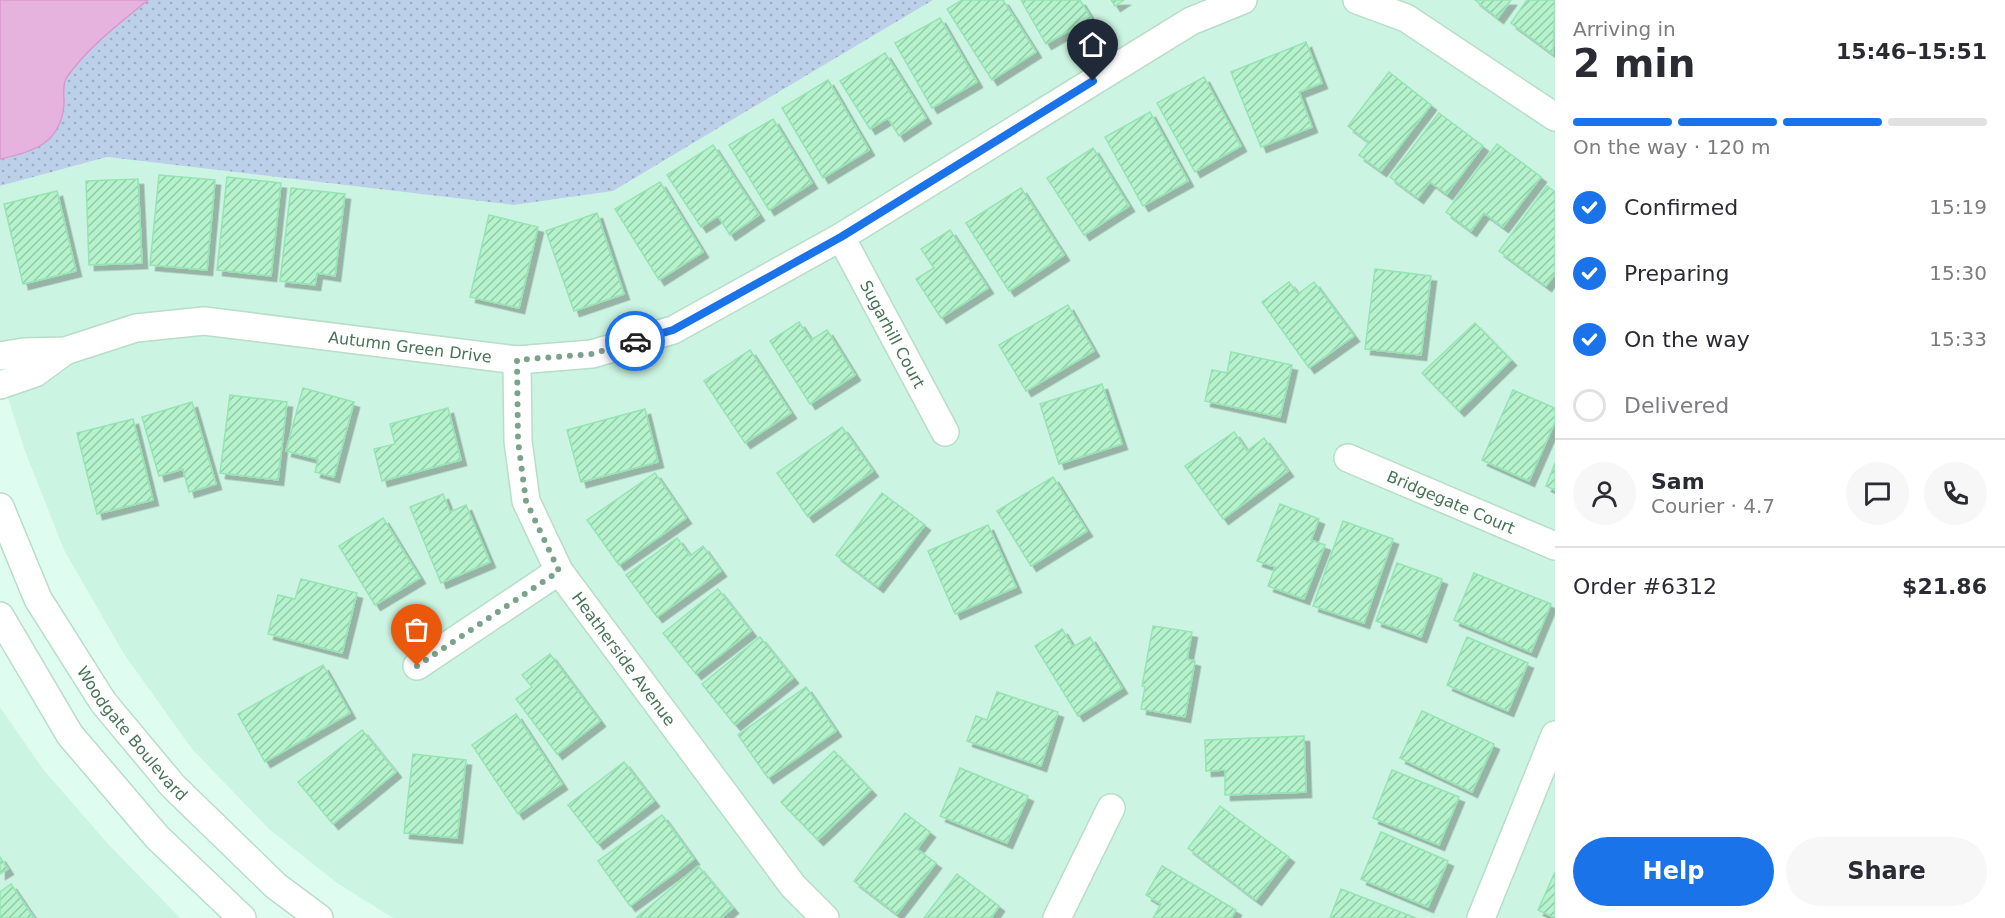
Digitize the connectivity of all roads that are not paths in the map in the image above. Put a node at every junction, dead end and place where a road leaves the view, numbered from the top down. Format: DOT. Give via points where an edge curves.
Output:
graph roads {
  1 [pos="1243,0"];
  2 [pos="1357,0"];
  3 [pos="1555,117"];
  4 [pos="841,237"];
  5 [pos="65,351"];
  6 [pos="0,356"];
  7 [pos="517,360"];
  8 [pos="0,385"];
  9 [pos="945,432"];
  10 [pos="1348,458"];
  11 [pos="0,507"];
  12 [pos="1555,546"];
  13 [pos="559,571"];
  14 [pos="0,616"];
  15 [pos="417,666"];
  16 [pos="1555,735"];
  17 [pos="1111,807"];
  18 [pos="242,918"];
  19 [pos="319,918"];
  20 [pos="825,918"];
  21 [pos="1057,918"];
  22 [pos="1481,918"];
  1 -- 4 [label="street, Autumn Green Drive" via="1191,21"];
  2 -- 3 [label="street" via="1406,18"];
  4 -- 7 [label="street, Autumn Green Drive" via="673,330 592,354"];
  4 -- 9 [label="street, Sugarhill Court"];
  5 -- 6 [label="street, Autumn Green Drive"];
  5 -- 7 [label="street, Autumn Green Drive" via="136,328 204,321"];
  5 -- 8 [label="street, Autumn Green Drive" via="35,373"];
  7 -- 13 [label="street, Heatherside Avenue" via="518,441 526,501"];
  10 -- 12 [label="street, Bridgegate Court"];
  11 -- 19 [label="street, Woodgate Boulevard" via="38,599 103,702 173,786 276,886"];
  13 -- 15 [label="street"];
  13 -- 20 [label="street, Heatherside Avenue" via="793,886"];
  14 -- 18 [label="street" via="70,735 157,837"];
  16 -- 22 [label="street"];
  17 -- 21 [label="street"];
}
